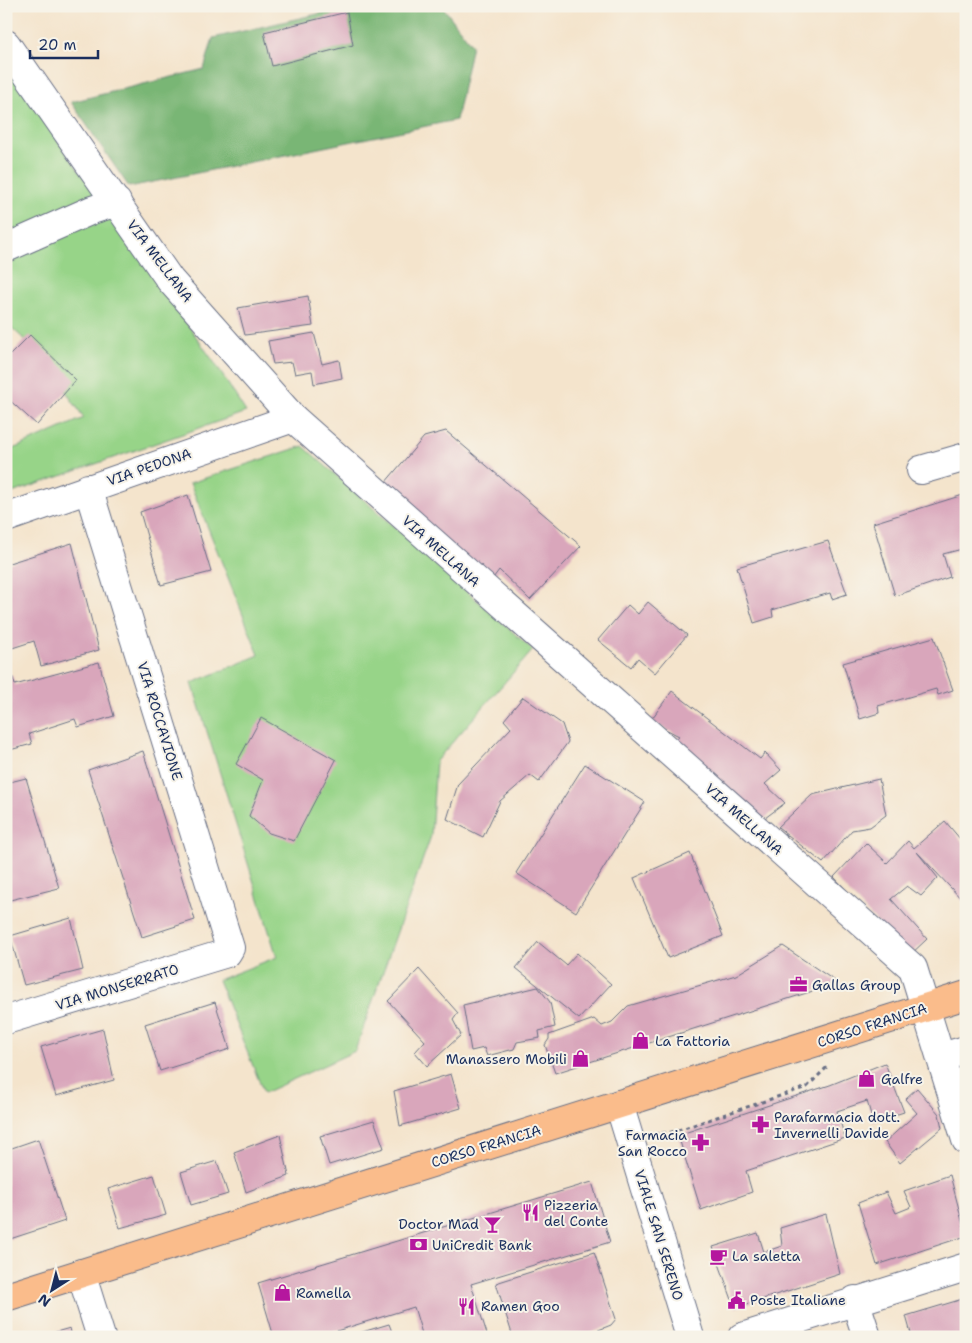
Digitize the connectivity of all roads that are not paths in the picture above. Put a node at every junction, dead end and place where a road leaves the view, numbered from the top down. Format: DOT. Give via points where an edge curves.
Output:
graph roads {
  1 [pos="6,44"];
  2 [pos="117,202"];
  3 [pos="6,248"];
  4 [pos="293,418"];
  5 [pos="966,457"];
  6 [pos="921,470"];
  7 [pos="88,488"];
  8 [pos="6,518"];
  9 [pos="227,953"];
  10 [pos="966,995"];
  11 [pos="926,1008"];
  12 [pos="6,1019"];
  13 [pos="953,1054"];
  14 [pos="619,1104"];
  15 [pos="966,1140"];
  16 [pos="966,1266"];
  17 [pos="82,1274"];
  18 [pos="6,1297"];
  19 [pos="855,1300"];
  20 [pos="101,1337"];
  21 [pos="690,1337"];
  22 [pos="742,1337"];
  23 [pos="867,1337"];
  1 -- 2 [label="street, VIA MELLANA"];
  2 -- 3 [label="street"];
  2 -- 4 [label="street, VIA MELLANA" via="170,280"];
  4 -- 7 [label="street, VIA PEDONA"];
  4 -- 11 [label="street, VIA MELLANA" via="912,968"];
  5 -- 6 [label="street"];
  7 -- 8 [label="street, VIA PEDONA"];
  7 -- 9 [label="street, VIA ROCCAVIONE" via="230,948"];
  9 -- 12 [label="street, VIA MONSERRATO"];
  10 -- 11 [label="main road, CORSO FRANCIA"];
  11 -- 13 [label="street, VIA MELLANA"];
  11 -- 14 [label="main road, CORSO FRANCIA"];
  13 -- 15 [label="street, VIA MELLANA"];
  14 -- 17 [label="main road, CORSO FRANCIA"];
  14 -- 21 [label="street, VIALE SAN SERENO"];
  16 -- 19 [label="street"];
  17 -- 18 [label="main road, CORSO FRANCIA"];
  17 -- 20 [label="street"];
  19 -- 22 [label="street"];
  19 -- 23 [label="street"];
}
